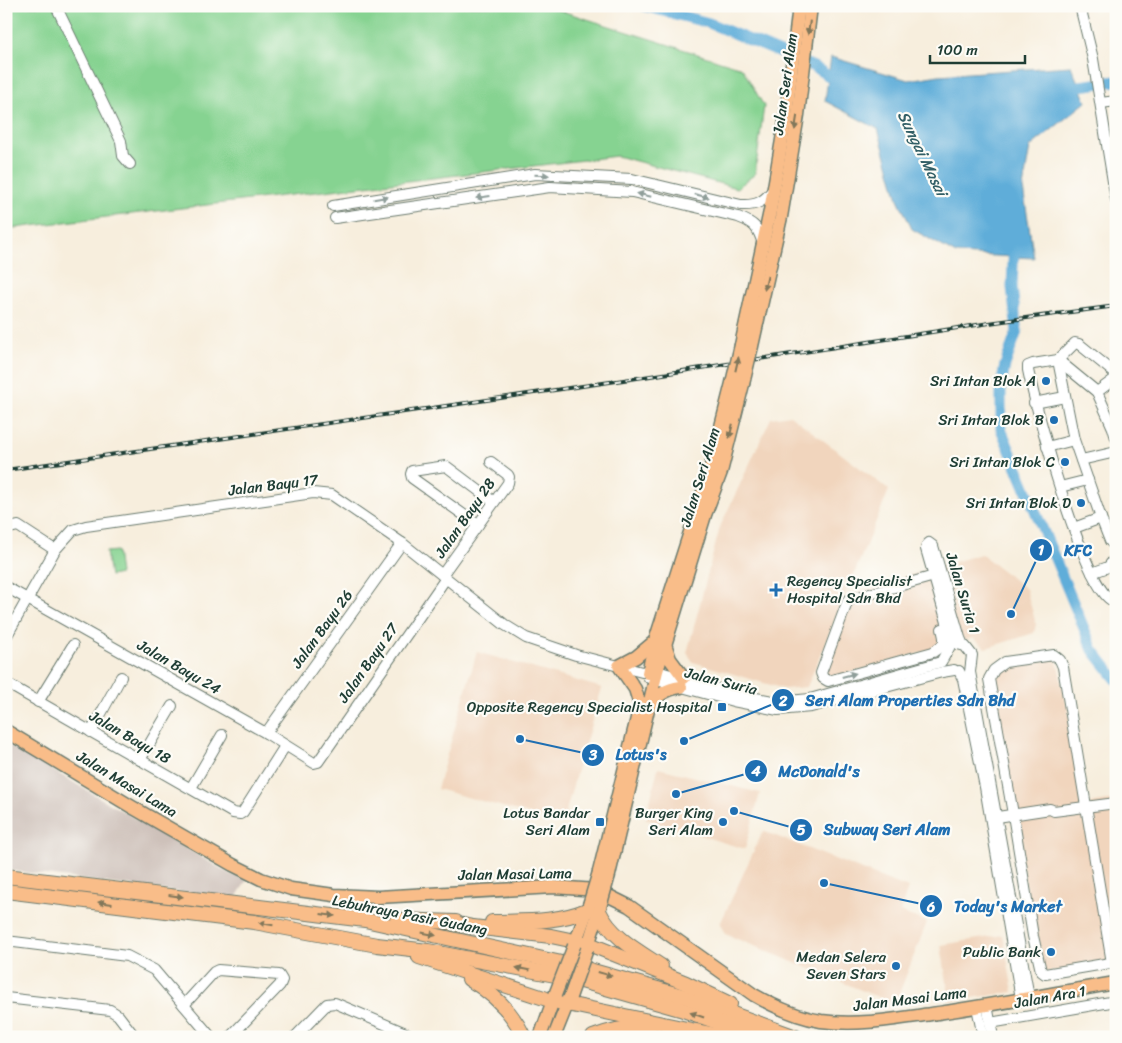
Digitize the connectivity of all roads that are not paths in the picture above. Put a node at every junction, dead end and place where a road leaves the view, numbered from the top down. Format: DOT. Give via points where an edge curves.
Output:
graph roads {
  1 [pos="56,6"];
  2 [pos="800,6"];
  3 [pos="811,6"];
  4 [pos="1080,6"];
  5 [pos="800,48"];
  6 [pos="797,74"];
  7 [pos="1116,101"];
  8 [pos="1101,103"];
  9 [pos="130,164"];
  10 [pos="774,188"];
  11 [pos="1116,200"];
  12 [pos="333,206"];
  13 [pos="335,218"];
  14 [pos="763,244"];
  15 [pos="746,346"];
  16 [pos="1058,360"];
  17 [pos="1116,374"];
  18 [pos="1116,378"];
  19 [pos="1097,392"];
  20 [pos="1065,397"];
  21 [pos="1034,403"];
  22 [pos="1114,427"];
  23 [pos="1116,438"];
  24 [pos="1074,440"];
  25 [pos="1047,447"];
  26 [pos="1116,452"];
  27 [pos="1081,460"];
  28 [pos="491,462"];
  29 [pos="1088,480"];
  30 [pos="1060,487"];
  31 [pos="494,502"];
  32 [pos="1100,518"];
  33 [pos="478,525"];
  34 [pos="1074,528"];
  35 [pos="6,529"];
  36 [pos="402,543"];
  37 [pos="1116,546"];
  38 [pos="55,550"];
  39 [pos="1116,558"];
  40 [pos="1092,573"];
  41 [pos="444,576"];
  42 [pos="934,576"];
  43 [pos="6,587"];
  44 [pos="28,598"];
  45 [pos="1116,598"];
  46 [pos="6,636"];
  47 [pos="660,642"];
  48 [pos="73,644"];
  49 [pos="963,645"];
  50 [pos="947,652"];
  51 [pos="914,658"];
  52 [pos="970,664"];
  53 [pos="618,666"];
  54 [pos="957,670"];
  55 [pos="650,674"];
  56 [pos="896,675"];
  57 [pos="121,677"];
  58 [pos="6,683"];
  59 [pos="683,683"];
  60 [pos="38,702"];
  61 [pos="172,706"];
  62 [pos="644,706"];
  63 [pos="6,730"];
  64 [pos="91,732"];
  65 [pos="266,733"];
  66 [pos="222,735"];
  67 [pos="285,746"];
  68 [pos="140,760"];
  69 [pos="314,763"];
  70 [pos="191,788"];
  71 [pos="1116,803"];
  72 [pos="1086,807"];
  73 [pos="1014,818"];
  74 [pos="994,821"];
  75 [pos="6,876"];
  76 [pos="6,890"];
  77 [pos="594,908"];
  78 [pos="365,920"];
  79 [pos="448,922"];
  80 [pos="6,941"];
  81 [pos="378,944"];
  82 [pos="581,945"];
  83 [pos="433,961"];
  84 [pos="1114,962"];
  85 [pos="686,983"];
  86 [pos="1116,983"];
  87 [pos="6,998"];
  88 [pos="1025,998"];
  89 [pos="561,999"];
  90 [pos="1116,1002"];
  91 [pos="184,1005"];
  92 [pos="982,1006"];
  93 [pos="990,1023"];
  94 [pos="782,1030"];
  95 [pos="697,1031"];
  96 [pos="135,1037"];
  97 [pos="211,1037"];
  98 [pos="230,1037"];
  99 [pos="295,1037"];
  100 [pos="415,1037"];
  101 [pos="524,1037"];
  102 [pos="540,1037"];
  103 [pos="554,1037"];
  104 [pos="593,1037"];
  105 [pos="725,1037"];
  106 [pos="760,1037"];
  107 [pos="796,1037"];
  108 [pos="983,1037"];
  109 [pos="993,1037"];
  1 -- 9 [label="street" via="121,141 123,156"];
  2 -- 5 [label="main road, Jalan Seri Alam"];
  3 -- 5 [label="main road, Jalan Seri Alam, one-way"];
  4 -- 8 [label="street"];
  5 -- 6 [label="main road, Jalan Seri Alam"];
  6 -- 10 [label="main road, Jalan Seri Alam"];
  6 -- 15 [label="main road, Jalan Seri Alam, one-way" via="781,216"];
  7 -- 8 [label="street"];
  8 -- 11 [label="street"];
  12 -- 10 [label="street, one-way" via="535,174 632,179 747,206 763,201"];
  10 -- 14 [label="main road, Jalan Seri Alam"];
  14 -- 13 [label="street, one-way" via="751,222 738,217 632,192 550,187"];
  14 -- 15 [label="main road, Jalan Seri Alam"];
  15 -- 47 [label="main road, Jalan Seri Alam, bridge" via="721,472"];
  16 -- 17 [label="street" via="1076,343"];
  16 -- 19 [label="street"];
  16 -- 20 [label="street"];
  16 -- 21 [label="street" via="1028,366"];
  18 -- 19 [label="street"];
  19 -- 22 [label="street"];
  20 -- 21 [label="street"];
  20 -- 24 [label="street"];
  21 -- 25 [label="street"];
  22 -- 23 [label="street"];
  24 -- 25 [label="street"];
  24 -- 27 [label="street"];
  25 -- 30 [label="street"];
  26 -- 27 [label="street"];
  27 -- 29 [label="street"];
  28 -- 31 [label="street, Jalan Bayu 28" via="509,477"];
  29 -- 30 [label="street"];
  29 -- 32 [label="street"];
  30 -- 34 [label="street"];
  31 -- 33 [label="street, Jalan Bayu 28"];
  31 -- 33 [label="street" via="446,466 412,471 412,478"];
  32 -- 34 [label="street"];
  32 -- 37 [label="street" via="1110,541"];
  33 -- 41 [label="street, Jalan Bayu 28"];
  34 -- 40 [label="street"];
  35 -- 38 [label="street" via="18,526"];
  36 -- 38 [label="street, Jalan Bayu 17" via="332,495 313,492 86,526 73,530"];
  36 -- 41 [label="street, Jalan Bayu 17"];
  36 -- 65 [label="street, Jalan Bayu 26"];
  38 -- 44 [label="street, Jalan Bayu 17"];
  39 -- 40 [label="street" via="1108,567"];
  40 -- 45 [label="street" via="1107,597 1111,600"];
  41 -- 53 [label="street, Jalan Bayu 17" via="526,638"];
  41 -- 69 [label="street, Jalan Bayu 27" via="318,762"];
  42 -- 49 [label="street, Jalan Suria 1"];
  42 -- 50 [label="street, Jalan Suria 1" via="952,640"];
  42 -- 51 [label="street" via="945,640 943,646 933,652"];
  42 -- 51 [label="street, one-way" via="848,600 821,673 828,681"];
  43 -- 44 [label="street, Jalan Bayu 24"];
  44 -- 46 [label="street, Jalan Bayu 17"];
  44 -- 65 [label="street, Jalan Bayu 24"];
  47 -- 53 [label="main road"];
  47 -- 55 [label="main road, Jalan Seri Alam"];
  47 -- 59 [label="main road"];
  48 -- 60 [label="street"];
  49 -- 50 [label="street" via="957,644"];
  49 -- 52 [label="street" via="970,652"];
  50 -- 54 [label="street" via="947,665"];
  50 -- 56 [label="street, Jalan Suria" via="939,663"];
  51 -- 56 [label="street" via="912,666"];
  52 -- 54 [label="street" via="963,670"];
  52 -- 74 [label="street"];
  53 -- 55 [label="street, Jalan Bayu 17"];
  53 -- 62 [label="main road"];
  54 -- 59 [label="street, Jalan Suria" via="811,707 778,710 734,702"];
  54 -- 74 [label="street" via="963,679"];
  55 -- 59 [label="street, Jalan Suria"];
  55 -- 62 [label="main road, Jalan Seri Alam"];
  56 -- 59 [label="street, Jalan Suria" via="810,699 778,702"];
  57 -- 64 [label="street"];
  58 -- 60 [label="street, Jalan Bayu 18"];
  59 -- 62 [label="main road"];
  60 -- 64 [label="street, Jalan Bayu 18"];
  61 -- 68 [label="street"];
  62 -- 77 [label="main road, Jalan Seri Alam, bridge" via="609,835 604,873"];
  63 -- 92 [label="main road, Jalan Masai Lama" via="233,865 292,889 378,897 553,887 597,890 629,906 754,995 794,1014 821,1021 870,1023"];
  64 -- 68 [label="street, Jalan Bayu 18"];
  65 -- 67 [label="street, Jalan Bayu 24"];
  66 -- 70 [label="street"];
  67 -- 69 [label="street, Jalan Bayu 24"];
  67 -- 70 [label="street, Jalan Bayu 18" via="240,814"];
  68 -- 70 [label="street, Jalan Bayu 18"];
  71 -- 72 [label="street"];
  72 -- 73 [label="street" via="1050,809"];
  72 -- 73 [label="street" via="1064,667 1054,655 1005,662 994,670 989,679"];
  72 -- 84 [label="street"];
  73 -- 74 [label="street"];
  73 -- 84 [label="street" via="1041,971 1045,974"];
  74 -- 88 [label="street"];
  74 -- 88 [label="street" via="1003,849"];
  75 -- 78 [label="highway, Lebuhraya Pasir Gudang, one-way"];
  81 -- 76 [label="highway, one-way" via="254,922"];
  77 -- 79 [label="highway" via="545,921"];
  77 -- 82 [label="main road, Jalan Seri Alam"];
  77 -- 85 [label="highway" via="624,941"];
  78 -- 79 [label="highway"];
  78 -- 94 [label="highway, Lebuhraya Pasir Gudang, one-way" via="575,966 686,997"];
  79 -- 82 [label="highway"];
  80 -- 91 [label="street" via="127,956 154,970"];
  81 -- 83 [label="highway"];
  106 -- 81 [label="highway, one-way" via="680,1009 571,978"];
  82 -- 85 [label="highway"];
  82 -- 89 [label="main road, Jalan Seri Alam, bridge"];
  83 -- 89 [label="highway"];
  83 -- 101 [label="highway" via="494,996 512,1014"];
  85 -- 94 [label="highway"];
  86 -- 88 [label="main road, Jalan Masai Lama"];
  87 -- 96 [label="street" via="110,1010"];
  88 -- 92 [label="main road, Jalan Masai Lama"];
  89 -- 95 [label="highway"];
  89 -- 102 [label="main road"];
  89 -- 103 [label="main road"];
  90 -- 93 [label="street, Jalan Ara 1"];
  91 -- 97 [label="street"];
  91 -- 98 [label="street" via="218,970 279,976 282,980 280,985"];
  92 -- 93 [label="street"];
  92 -- 108 [label="street"];
  93 -- 109 [label="street"];
  94 -- 107 [label="highway, Lebuhraya Pasir Gudang"];
  95 -- 104 [label="highway" via="636,1027"];
  95 -- 105 [label="highway"];
  99 -- 100 [label="street" via="327,1004 335,1003"];
}
